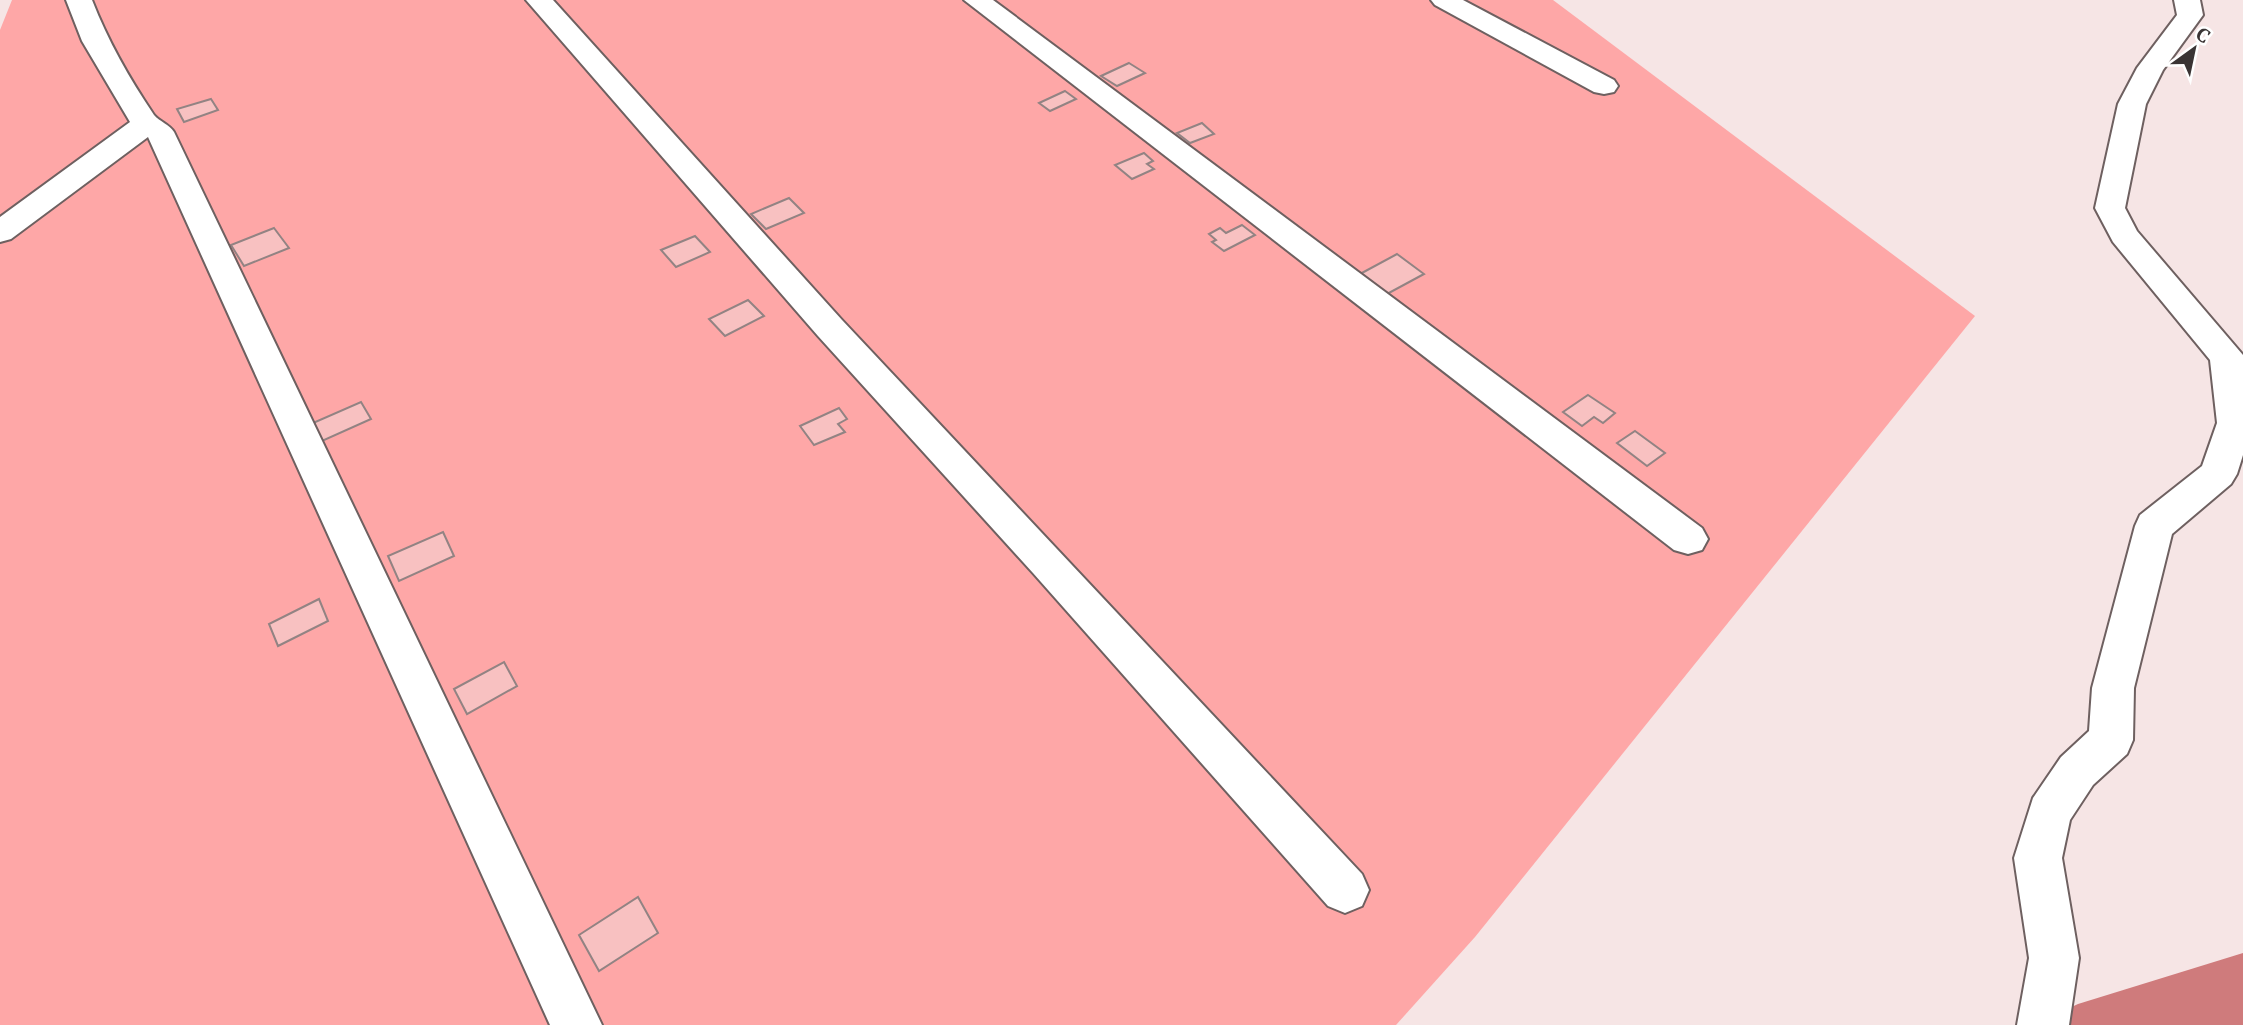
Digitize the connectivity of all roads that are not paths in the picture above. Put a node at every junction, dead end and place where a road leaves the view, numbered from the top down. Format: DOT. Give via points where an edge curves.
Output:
graph roads {
  1 [pos="79,0"];
  2 [pos="539,0"];
  3 [pos="976,0"];
  4 [pos="1444,0"];
  5 [pos="2187,0"];
  6 [pos="1604,86"];
  7 [pos="146,124"];
  8 [pos="0,232"];
  9 [pos="1688,539"];
  10 [pos="1345,890"];
  11 [pos="576,1025"];
  12 [pos="2043,1025"];
  1 -- 7 [label="street" via="95,41"];
  2 -- 10 [label="street" via="830,328"];
  3 -- 9 [label="street"];
  4 -- 6 [label="street"];
  5 -- 12 [label="street" via="2190,15 2151,68 2132,104 2110,208 2124,234 2227,357 2235,422 2218,474 2154,526 2113,688 2111,740 2077,771 2049,813 2038,858 2054,958"];
  7 -- 8 [label="street"];
  7 -- 11 [label="street" via="160,132"];
}
